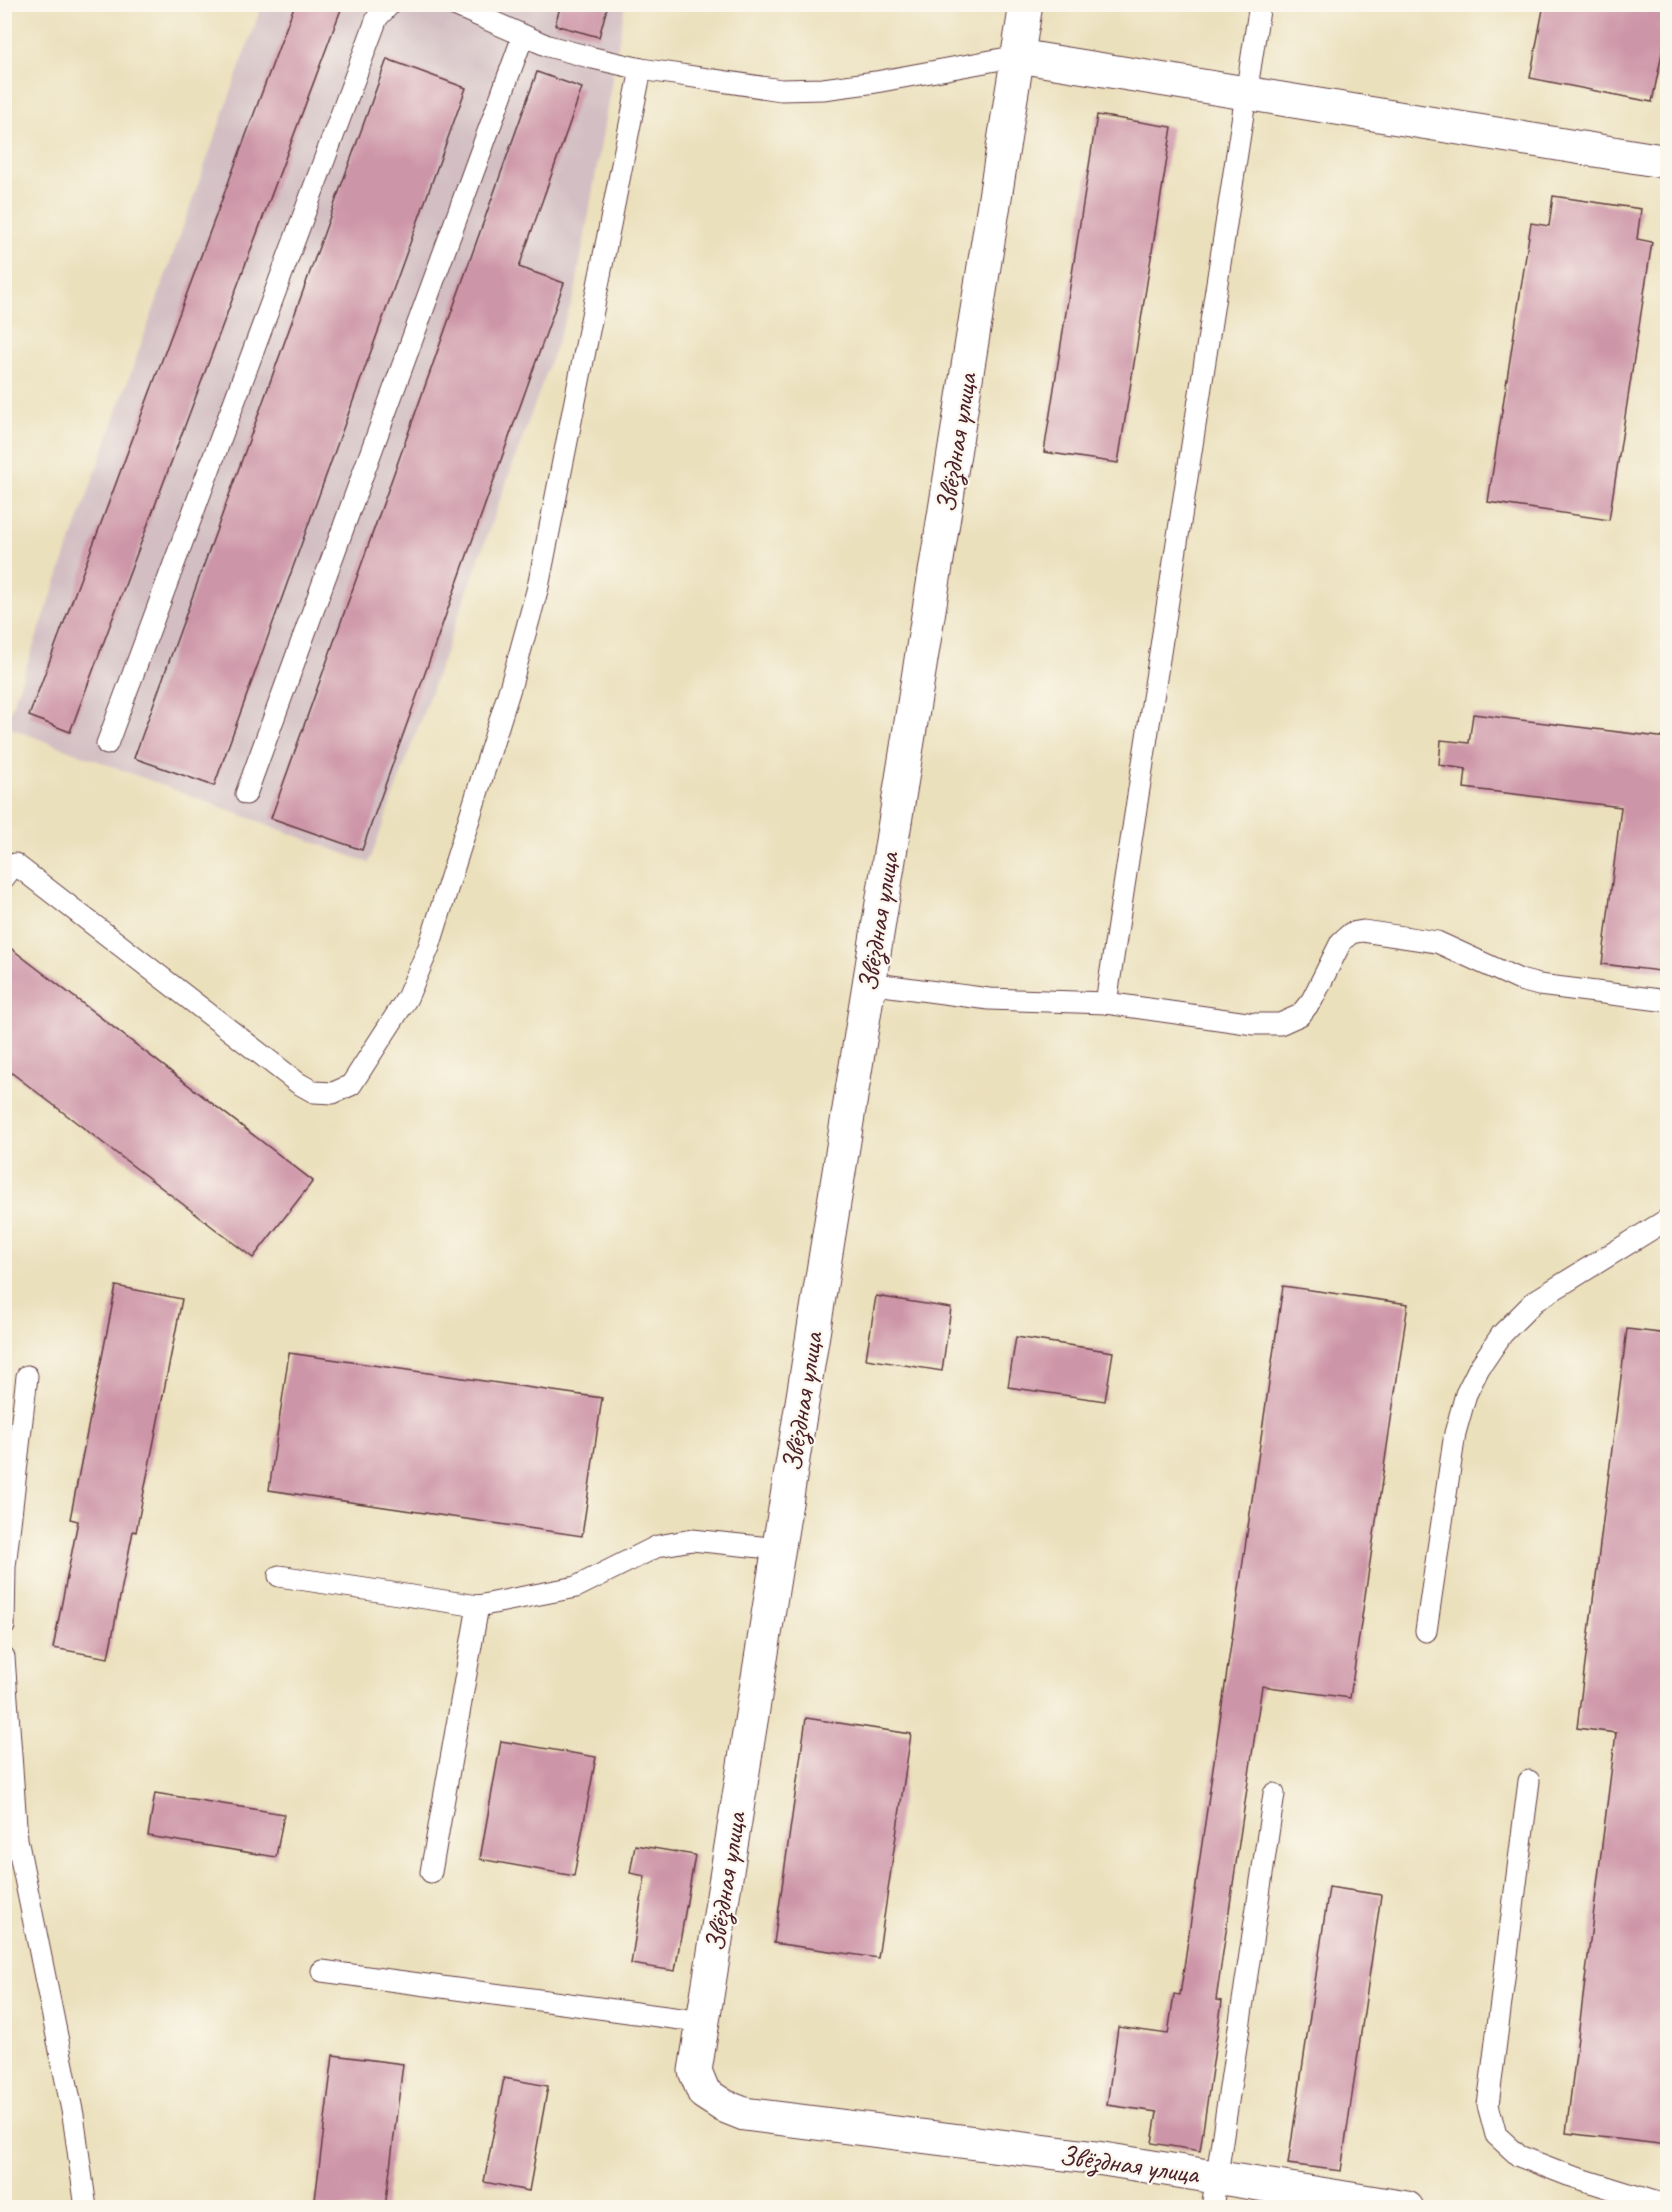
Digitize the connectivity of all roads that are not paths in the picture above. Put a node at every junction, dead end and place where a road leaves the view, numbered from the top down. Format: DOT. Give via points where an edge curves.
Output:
graph roads {
  1 [pos="390,4"];
  2 [pos="452,4"];
  3 [pos="1026,4"];
  4 [pos="1260,4"];
  5 [pos="523,36"];
  6 [pos="1018,56"];
  7 [pos="641,69"];
  8 [pos="1247,93"];
  9 [pos="1668,162"];
  10 [pos="107,744"];
  11 [pos="246,794"];
  12 [pos="8,865"];
  13 [pos="868,982"];
  14 [pos="1668,1001"];
  15 [pos="1106,1004"];
  16 [pos="1668,1219"];
  17 [pos="27,1376"];
  18 [pos="779,1549"];
  19 [pos="279,1576"];
  20 [pos="5,1592"];
  21 [pos="478,1606"];
  22 [pos="4,1626"];
  23 [pos="1426,1631"];
  24 [pos="4,1657"];
  25 [pos="1529,1781"];
  26 [pos="1274,1794"];
  27 [pos="431,1872"];
  28 [pos="322,1971"];
  29 [pos="703,2022"];
  30 [pos="1214,2192"];
  31 [pos="1668,2206"];
  32 [pos="86,2208"];
  33 [pos="1407,2208"];
  1 -- 10 [label="lane" via="377,18"];
  2 -- 5 [label="lane"];
  3 -- 6 [label="street, Звёздная улица"];
  4 -- 8 [label="lane"];
  5 -- 7 [label="lane"];
  5 -- 11 [label="lane"];
  6 -- 7 [label="lane" via="823,89 781,90"];
  6 -- 8 [label="street"];
  6 -- 13 [label="street, Звёздная улица"];
  7 -- 12 [label="lane" via="538,587 511,685 429,947 407,998 351,1085 333,1093 314,1092 298,1083"];
  8 -- 9 [label="street"];
  8 -- 15 [label="lane"];
  13 -- 15 [label="lane" via="989,999"];
  13 -- 18 [label="street, Звёздная улица"];
  14 -- 15 [label="lane" via="1539,985 1437,942 1363,931 1352,933 1341,942 1312,1000 1300,1015 1280,1024"];
  16 -- 23 [label="lane" via="1535,1300 1502,1334 1479,1368 1466,1394 1455,1433"];
  17 -- 20 [label="lane"];
  18 -- 21 [label="lane" via="692,1540 658,1546 576,1587"];
  18 -- 29 [label="street, Звёздная улица"];
  19 -- 21 [label="lane"];
  20 -- 22 [label="lane"];
  21 -- 27 [label="lane"];
  24 -- 32 [label="lane" via="17,1839 73,2115"];
  25 -- 31 [label="lane" via="1488,2105 1496,2135 1519,2156"];
  26 -- 30 [label="lane"];
  28 -- 29 [label="lane"];
  29 -- 30 [label="street, Звёздная улица" via="695,2071 704,2093 744,2114 1097,2158"];
  30 -- 33 [label="street, Звёздная улица"];
}
